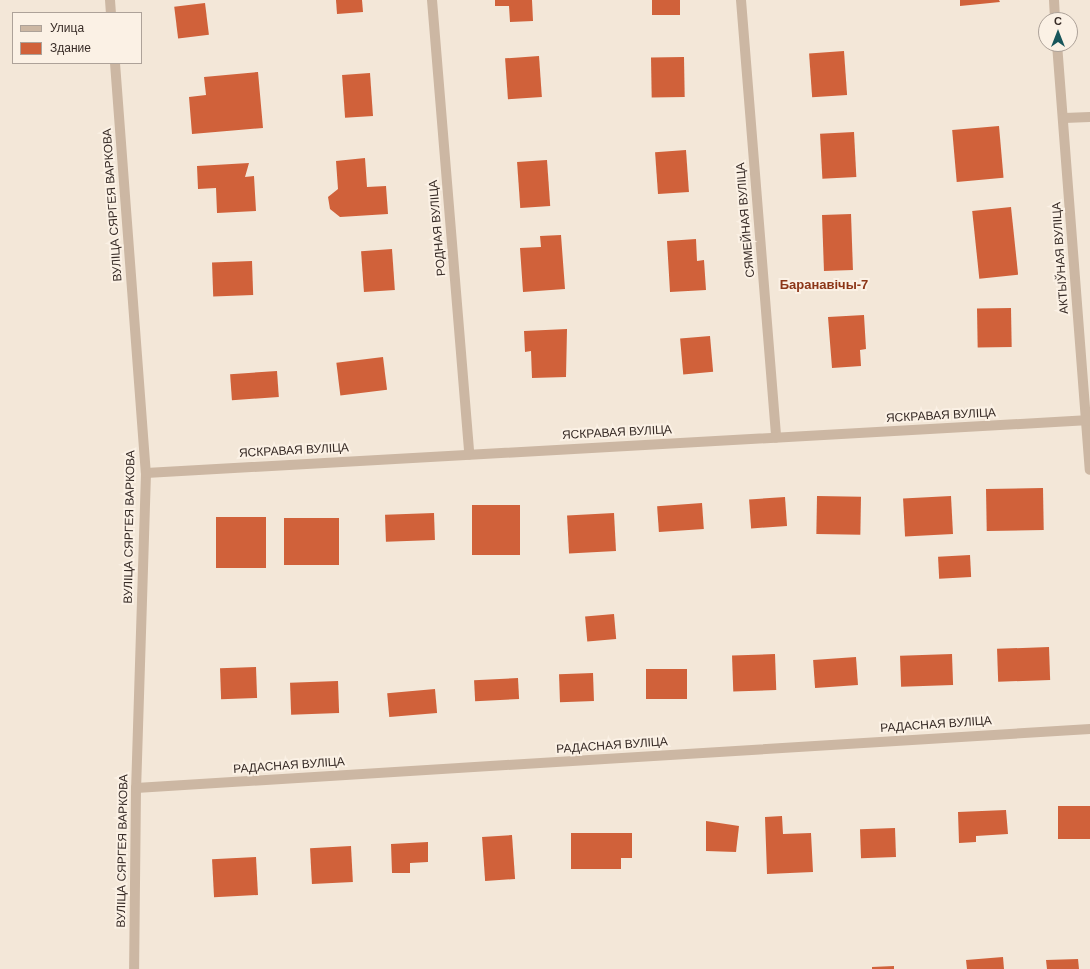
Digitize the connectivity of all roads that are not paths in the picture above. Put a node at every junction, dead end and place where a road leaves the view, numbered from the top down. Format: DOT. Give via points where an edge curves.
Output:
graph roads {
  1 [pos="110,0"];
  2 [pos="432,0"];
  3 [pos="741,0"];
  4 [pos="1054,0"];
  5 [pos="111,12"];
  6 [pos="1055,12"];
  7 [pos="1058,52"];
  8 [pos="115,64"];
  9 [pos="1090,117"];
  10 [pos="1064,118"];
  11 [pos="1088,420"];
  12 [pos="776,438"];
  13 [pos="469,454"];
  14 [pos="1090,470"];
  15 [pos="146,472"];
  16 [pos="1090,729"];
  17 [pos="136,788"];
  18 [pos="134,969"];
  1 -- 5 [label="street"];
  2 -- 13 [label="street, РОДНАЯ ВУЛІЦА"];
  3 -- 12 [label="street, СЯМЕЙНАЯ ВУЛІЦА"];
  4 -- 6 [label="street"];
  7 -- 10 [label="street, АКТЫЎНАЯ ВУЛІЦА"];
  8 -- 15 [label="street, ВУЛІЦА СЯРГЕЯ ВАРКОВА"];
  9 -- 10 [label="street"];
  10 -- 11 [label="street, АКТЫЎНАЯ ВУЛІЦА"];
  11 -- 12 [label="street, ЯСКРАВАЯ ВУЛІЦА"];
  11 -- 14 [label="street, АКТЫЎНАЯ ВУЛІЦА"];
  12 -- 13 [label="street, ЯСКРАВАЯ ВУЛІЦА"];
  13 -- 15 [label="street, ЯСКРАВАЯ ВУЛІЦА"];
  15 -- 17 [label="street, ВУЛІЦА СЯРГЕЯ ВАРКОВА"];
  16 -- 17 [label="street, РАДАСНАЯ ВУЛІЦА"];
  17 -- 18 [label="street, ВУЛІЦА СЯРГЕЯ ВАРКОВА"];
}
